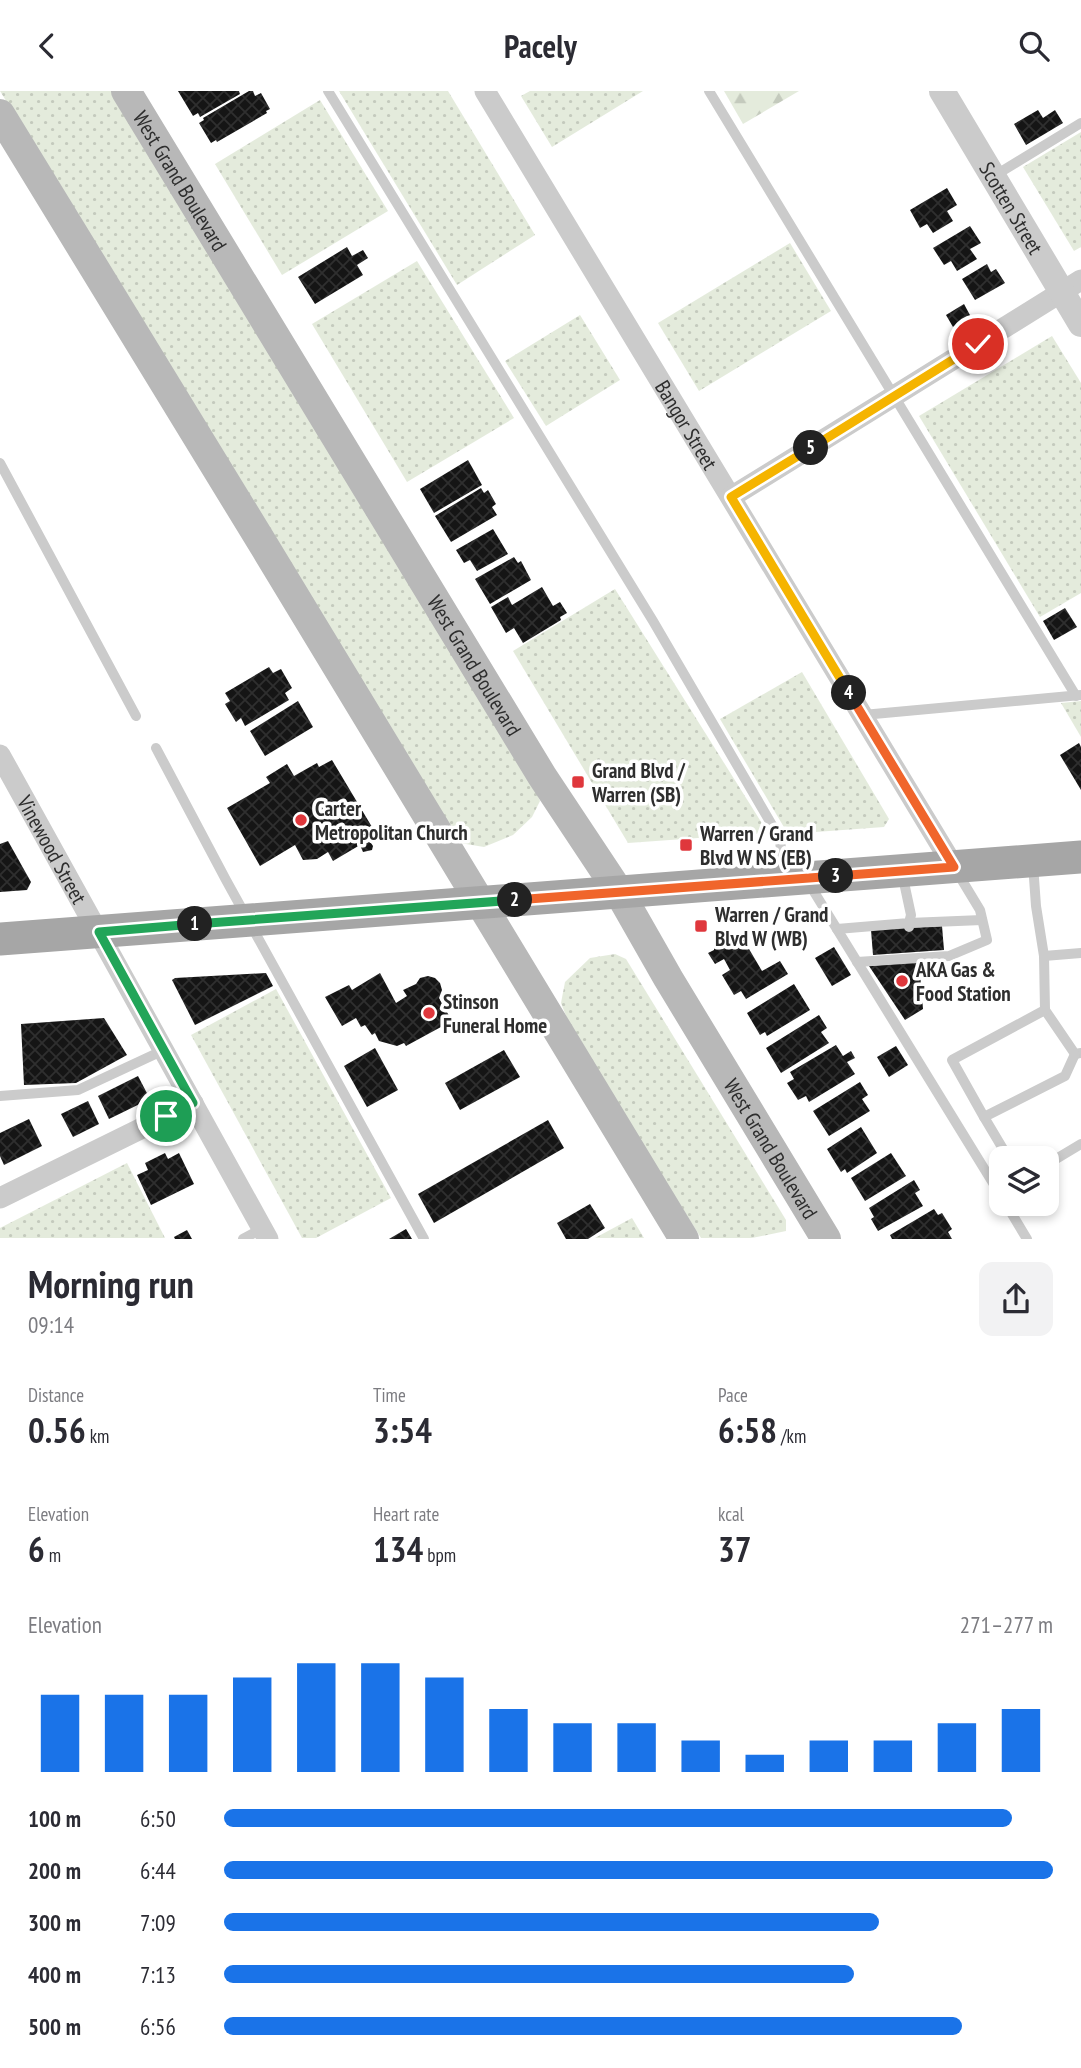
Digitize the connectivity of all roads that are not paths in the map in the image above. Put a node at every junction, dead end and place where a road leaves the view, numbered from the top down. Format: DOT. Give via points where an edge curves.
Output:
graph roads {
  1 [pos="126,91"];
  2 [pos="328,91"];
  3 [pos="485,91"];
  4 [pos="709,91"];
  5 [pos="942,91"];
  6 [pos="0,114"];
  7 [pos="1081,123"];
  8 [pos="993,176"];
  9 [pos="1071,286"];
  10 [pos="1081,324"];
  11 [pos="895,396"];
  12 [pos="0,463"];
  13 [pos="731,497"];
  14 [pos="1078,696"];
  15 [pos="863,715"];
  16 [pos="136,716"];
  17 [pos="156,748"];
  18 [pos="0,755"];
  19 [pos="5,776"];
  20 [pos="1081,857"];
  21 [pos="1033,861"];
  22 [pos="954,867"];
  23 [pos="901,871"];
  24 [pos="796,879"];
  25 [pos="619,892"];
  26 [pos="480,902"];
  27 [pos="249,920"];
  28 [pos="982,920"];
  29 [pos="909,926"];
  30 [pos="837,929"];
  31 [pos="99,932"];
  32 [pos="0,939"];
  33 [pos="1081,953"];
  34 [pos="1044,956"];
  35 [pos="857,962"];
  36 [pos="1045,1010"];
  37 [pos="164,1049"];
  38 [pos="1078,1053"];
  39 [pos="0,1096"];
  40 [pos="193,1103"];
  41 [pos="984,1117"];
  42 [pos="1081,1144"];
  43 [pos="1001,1146"];
  44 [pos="1059,1157"];
  45 [pos="989,1176"];
  46 [pos="0,1198"];
  47 [pos="1013,1216"];
  48 [pos="266,1233"];
  49 [pos="243,1238"];
  50 [pos="424,1238"];
  51 [pos="684,1238"];
  52 [pos="827,1238"];
  53 [pos="1027,1238"];
  1 -- 25 [label="main road, West Grand Boulevard" via="542,776"];
  2 -- 24 [label="lane" via="653,621 778,834"];
  3 -- 13 [label="street, Bangor Street"];
  4 -- 11 [label="lane"];
  5 -- 8 [label="street, Scotten Street"];
  6 -- 26 [label="main road"];
  7 -- 8 [label="lane"];
  8 -- 9 [label="street, Scotten Street"];
  9 -- 10 [label="street, Scotten Street"];
  9 -- 11 [label="street"];
  11 -- 13 [label="street"];
  11 -- 14 [label="lane"];
  12 -- 16 [label="lane"];
  13 -- 15 [label="street, Bangor Street"];
  14 -- 15 [label="lane"];
  15 -- 22 [label="street, Bangor Street"];
  17 -- 27 [label="lane"];
  18 -- 19 [label="street, Vinewood Street"];
  19 -- 31 [label="street, Vinewood Street"];
  20 -- 21 [label="main road"];
  21 -- 22 [label="main road"];
  21 -- 34 [label="lane"];
  22 -- 23 [label="main road"];
  22 -- 28 [label="lane"];
  23 -- 24 [label="main road"];
  23 -- 29 [label="lane" via="911,915"];
  24 -- 25 [label="main road"];
  24 -- 30 [label="lane"];
  25 -- 26 [label="main road"];
  25 -- 52 [label="main road, West Grand Boulevard"];
  26 -- 27 [label="main road"];
  26 -- 51 [label="main road"];
  27 -- 31 [label="main road"];
  27 -- 50 [label="lane"];
  28 -- 29 [label="lane"];
  28 -- 35 [label="lane" via="987,940 949,957 936,954"];
  29 -- 30 [label="lane"];
  30 -- 35 [label="lane"];
  31 -- 32 [label="main road"];
  31 -- 37 [label="street, Vinewood Street"];
  33 -- 34 [label="lane"];
  34 -- 36 [label="lane"];
  35 -- 45 [label="lane"];
  36 -- 38 [label="lane"];
  36 -- 41 [label="lane" via="952,1060"];
  37 -- 39 [label="lane" via="78,1090"];
  37 -- 40 [label="street, Vinewood Street"];
  38 -- 41 [label="lane" via="1065,1076"];
  40 -- 46 [label="street"];
  40 -- 48 [label="street, Vinewood Street"];
  41 -- 43 [label="lane"];
  42 -- 44 [label="lane"];
  47 -- 53 [label="lane"];
  48 -- 49 [label="lane"];
}
